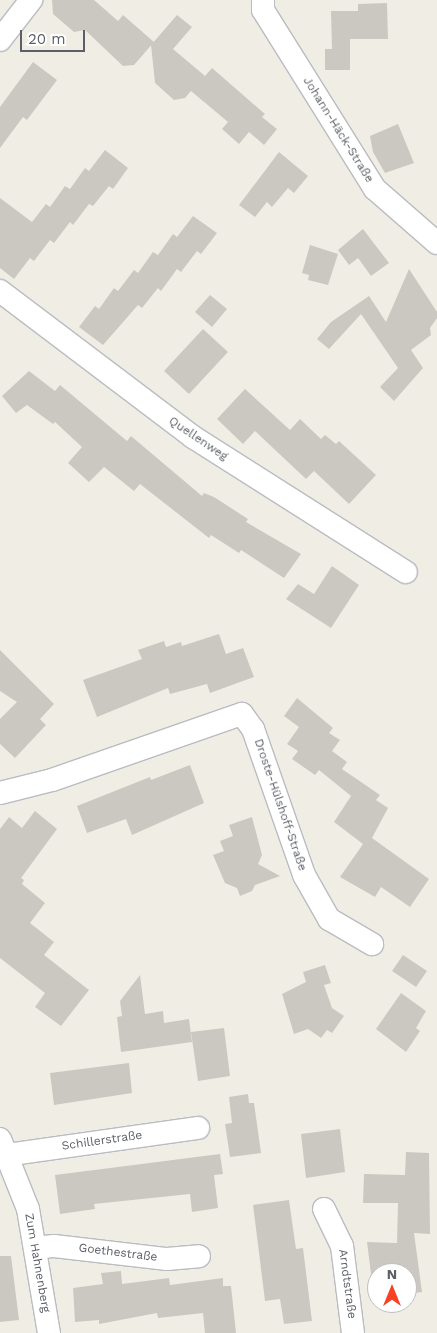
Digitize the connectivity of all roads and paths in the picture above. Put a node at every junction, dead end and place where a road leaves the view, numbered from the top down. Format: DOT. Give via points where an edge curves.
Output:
graph roads {
  1 [pos="32,0"];
  2 [pos="264,0"];
  3 [pos="0,40"];
  4 [pos="437,243"];
  5 [pos="0,291"];
  6 [pos="406,572"];
  7 [pos="0,792"];
  8 [pos="372,944"];
  9 [pos="198,1128"];
  10 [pos="3,1147"];
  11 [pos="324,1209"];
  12 [pos="37,1248"];
  13 [pos="199,1256"];
  14 [pos="49,1333"];
  15 [pos="353,1333"];
  1 -- 3 [label="street"];
  2 -- 4 [label="street, Johann-Häck-Straße" via="263,10 375,189"];
  5 -- 6 [label="street, Quellenweg" via="193,437"];
  7 -- 8 [label="street, Droste-Hülshoff-Straße" via="52,780 242,714 254,729 304,875 329,919"];
  9 -- 10 [label="street, Schillerstraße"];
  10 -- 12 [label="street, Zum Hahnenberg" via="28,1209"];
  11 -- 15 [label="street, Arndtstraße" via="342,1246"];
  12 -- 13 [label="street, Goethestraße" via="54,1246 168,1259"];
  12 -- 14 [label="street, Zum Hahnenberg"];
}
